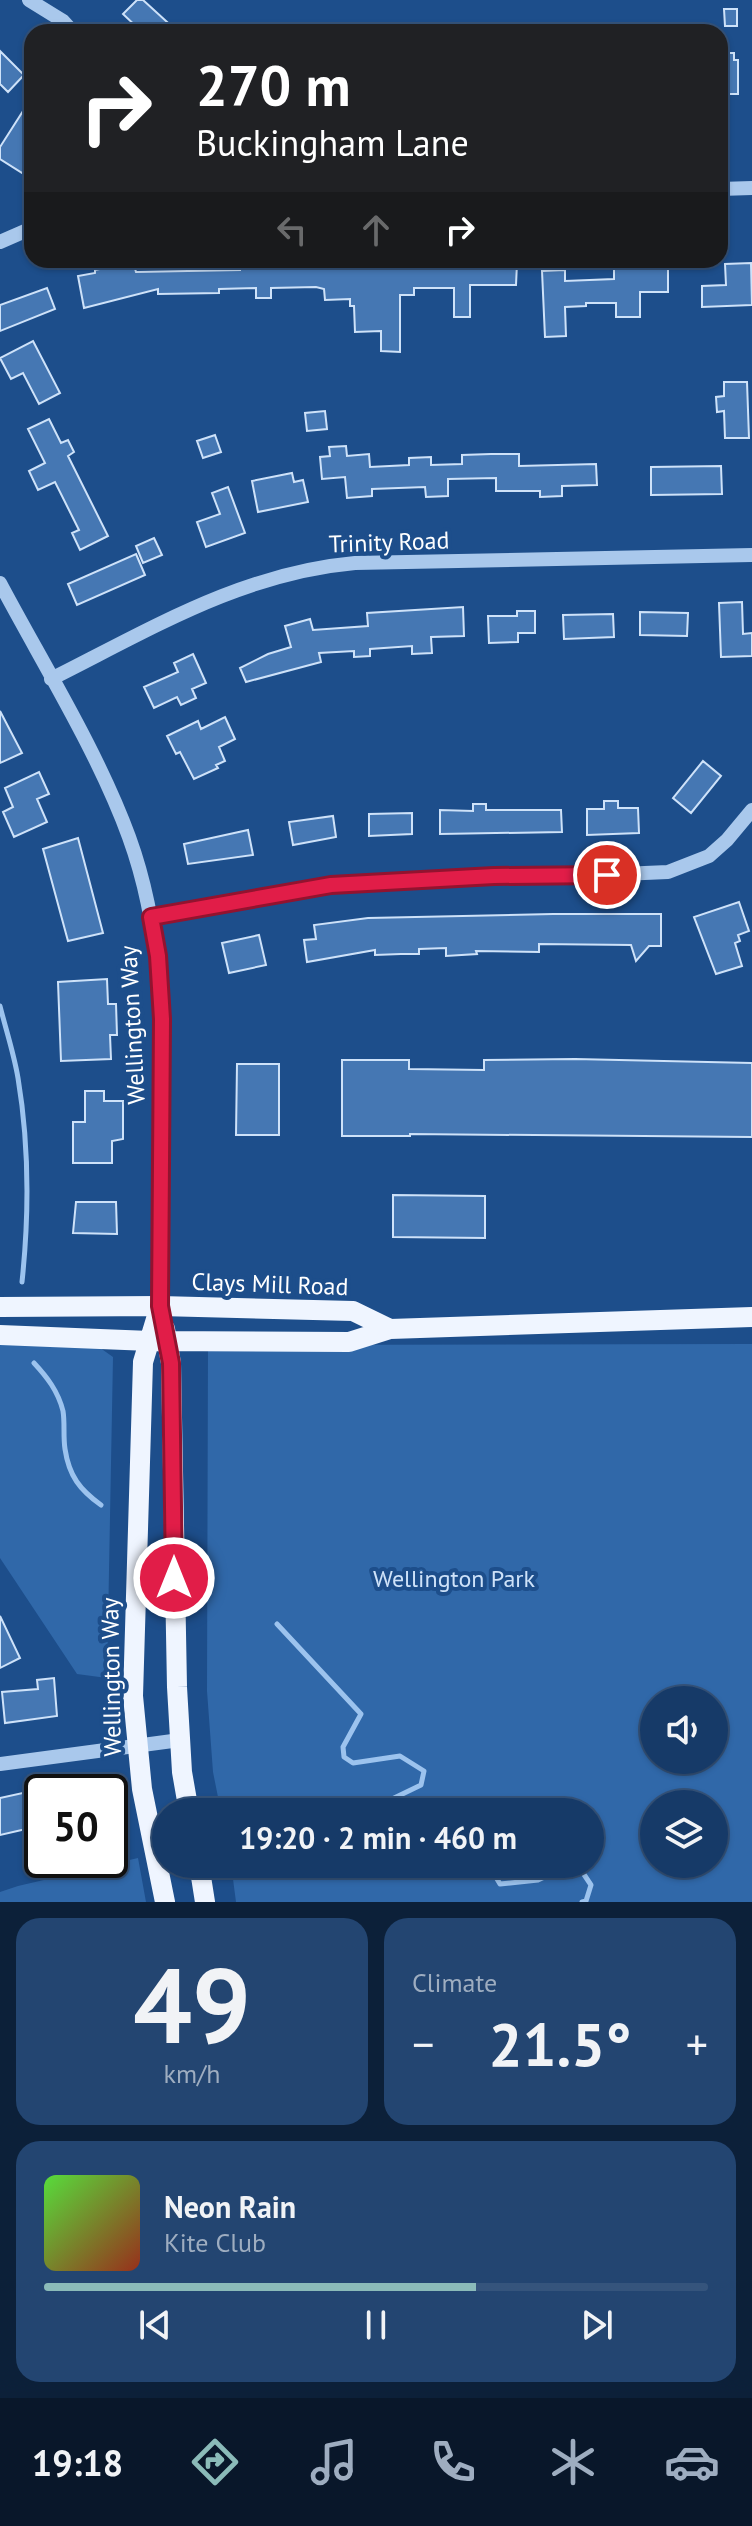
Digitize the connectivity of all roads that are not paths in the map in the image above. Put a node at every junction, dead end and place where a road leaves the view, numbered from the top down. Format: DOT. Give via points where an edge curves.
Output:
graph roads {
  1 [pos="29,0"];
  2 [pos="64,24"];
  3 [pos="752,188"];
  4 [pos="728,189"];
  5 [pos="24,232"];
  6 [pos="0,242"];
  7 [pos="752,555"];
  8 [pos="0,583"];
  9 [pos="51,679"];
  10 [pos="752,810"];
  11 [pos="151,917"];
  12 [pos="160,1306"];
  13 [pos="0,1307"];
  14 [pos="752,1317"];
  15 [pos="390,1329"];
  16 [pos="0,1335"];
  17 [pos="158,1341"];
  18 [pos="180,1740"];
  19 [pos="136,1747"];
  20 [pos="0,1764"];
  21 [pos="187,1798"];
  22 [pos="201,1878"];
  23 [pos="165,1902"];
  24 [pos="205,1902"];
  1 -- 2 [label="street"];
  3 -- 4 [label="street"];
  5 -- 6 [label="street"];
  7 -- 9 [label="street, Trinity Road" via="313,568 240,587"];
  8 -- 9 [label="street, Wellington Way"];
  9 -- 11 [label="street, Wellington Way" via="114,800"];
  10 -- 11 [label="street" via="709,856 668,872 331,885"];
  11 -- 12 [label="street, Wellington Way" via="163,1044"];
  12 -- 13 [label="main road, Clays Mill Road"];
  12 -- 15 [label="main road, Clays Mill Road" via="353,1311"];
  12 -- 17 [label="main road, Wellington Way"];
  14 -- 15 [label="main road, Clays Mill Road"];
  15 -- 17 [label="main road, Clays Mill Road" via="349,1342"];
  16 -- 17 [label="main road, Clays Mill Road"];
  17 -- 18 [label="main road, Wellington Way" via="171,1363"];
  17 -- 19 [label="main road, Wellington Way" via="143,1362"];
  18 -- 19 [label="street"];
  18 -- 21 [label="main road, Wellington Way"];
  19 -- 20 [label="street"];
  19 -- 23 [label="main road, Wellington Way"];
  22 -- 24 [label="main road"];
}
